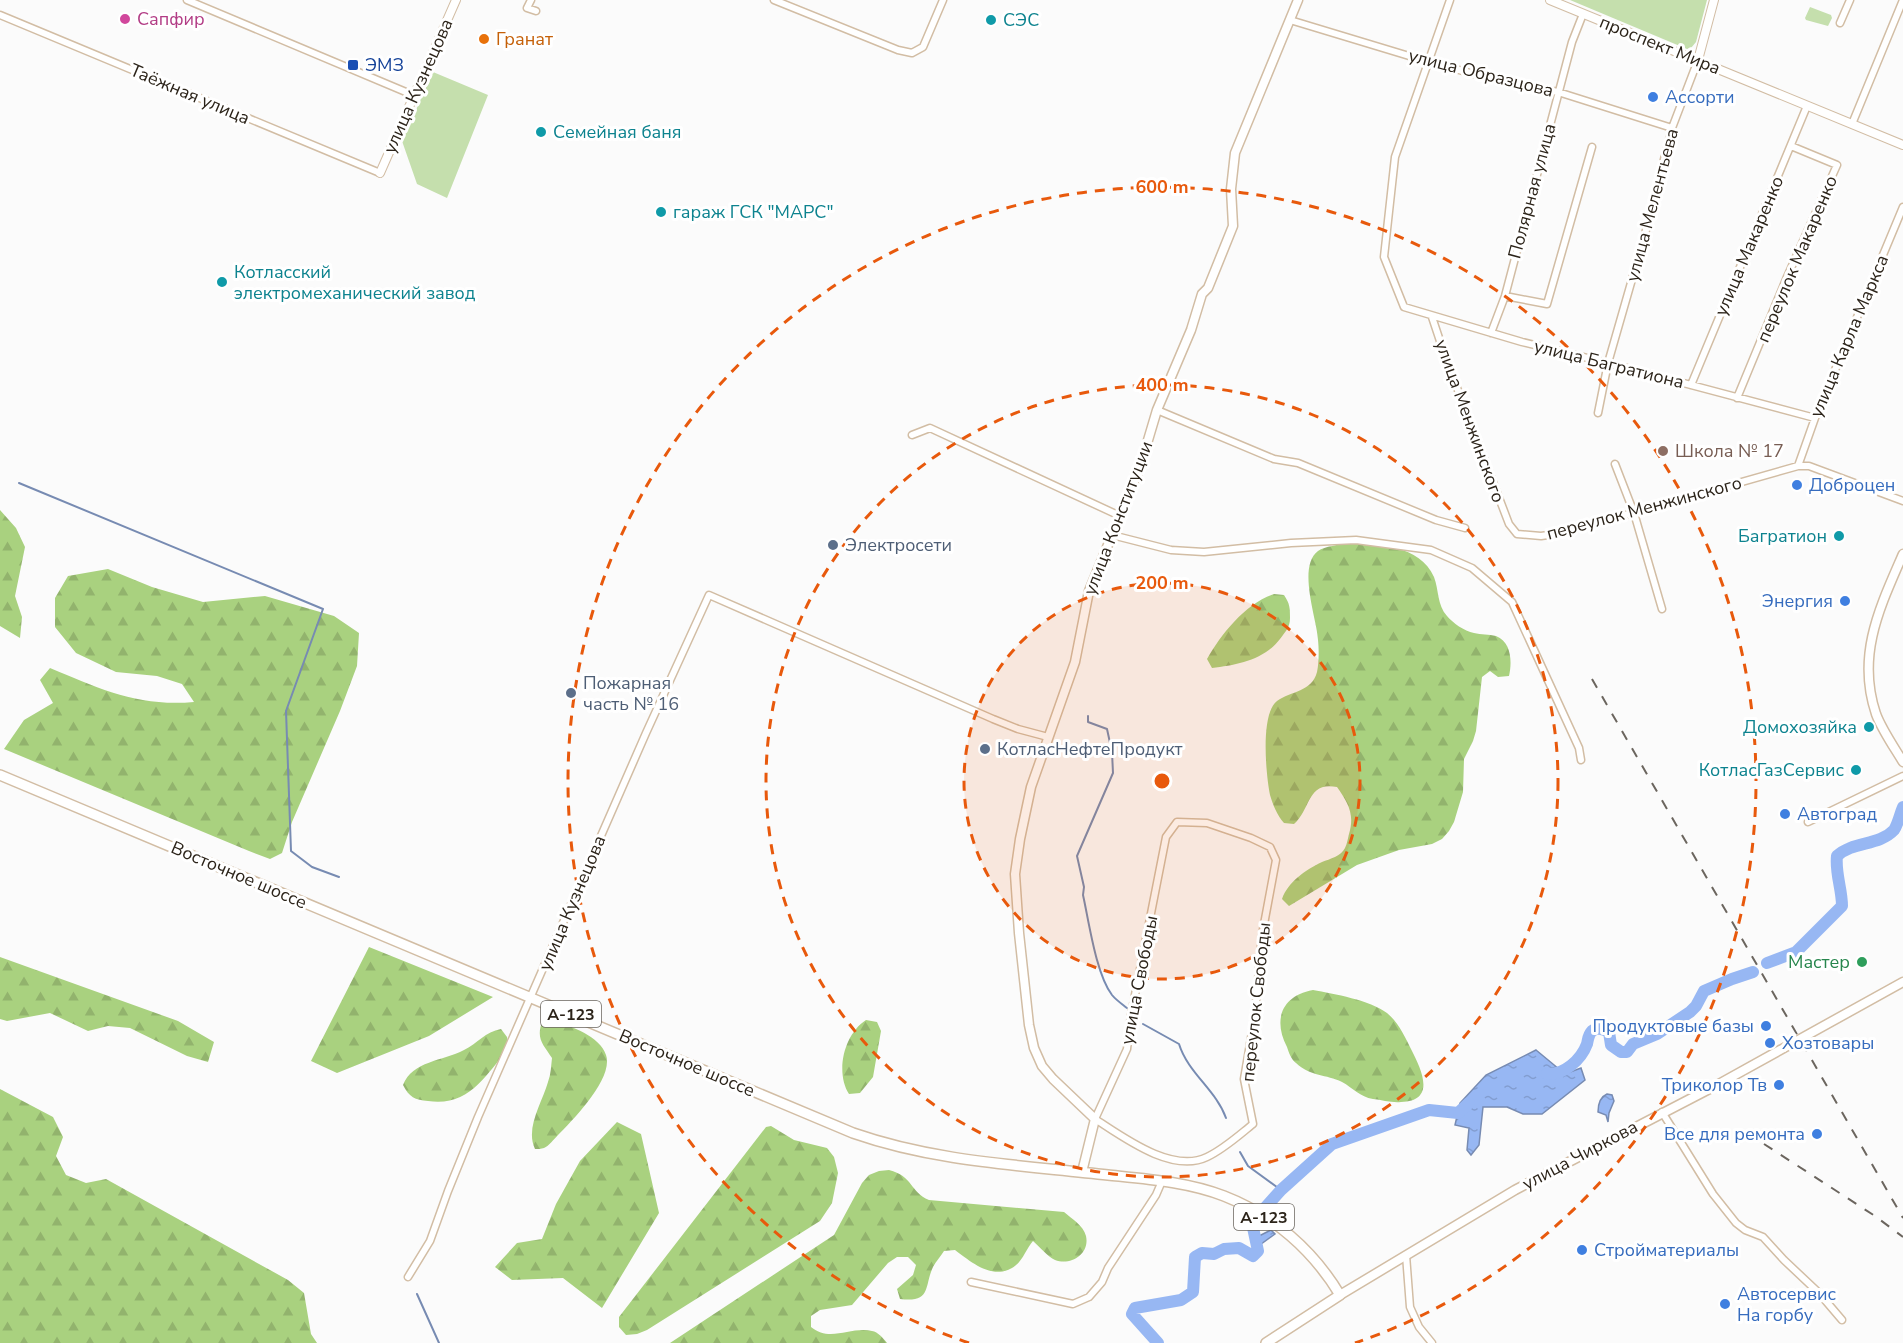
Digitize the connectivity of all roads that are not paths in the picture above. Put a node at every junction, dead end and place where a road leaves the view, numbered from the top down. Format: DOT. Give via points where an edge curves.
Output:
graph roads {
  1 [pos="187,0"];
  2 [pos="456,0"];
  3 [pos="531,0"];
  4 [pos="774,0"];
  5 [pos="943,0"];
  6 [pos="1298,0"];
  7 [pos="1450,0"];
  8 [pos="1550,0"];
  9 [pos="1714,0"];
  10 [pos="1850,0"];
  11 [pos="1903,0"];
  12 [pos="536,11"];
  13 [pos="1583,14"];
  14 [pos="0,15"];
  15 [pos="1290,20"];
  16 [pos="1840,23"];
  17 [pos="1698,60"];
  18 [pos="1429,62"];
  19 [pos="1558,92"];
  20 [pos="413,96"];
  21 [pos="1807,106"];
  22 [pos="1852,124"];
  23 [pos="1672,128"];
  24 [pos="1903,145"];
  25 [pos="1791,146"];
  26 [pos="1592,147"];
  27 [pos="380,173"];
  28 [pos="1903,207"];
  29 [pos="1505,296"];
  30 [pos="1432,317"];
  31 [pos="1491,333"];
  32 [pos="1608,363"];
  33 [pos="1691,385"];
  34 [pos="1737,398"];
  35 [pos="1157,410"];
  36 [pos="1598,412"];
  37 [pos="1815,418"];
  38 [pos="912,435"];
  39 [pos="1615,464"];
  40 [pos="1798,466"];
  41 [pos="1903,501"];
  42 [pos="1634,513"];
  43 [pos="1120,516"];
  44 [pos="1509,524"];
  45 [pos="1465,528"];
  46 [pos="1112,535"];
  47 [pos="1903,554"];
  48 [pos="1662,609"];
  49 [pos="1048,737"];
  50 [pos="1581,760"];
  51 [pos="1903,762"];
  52 [pos="0,775"];
  53 [pos="1903,776"];
  54 [pos="1808,822"];
  55 [pos="1166,837"];
  56 [pos="1903,982"];
  57 [pos="531,998"];
  58 [pos="1662,1112"];
  59 [pos="1095,1119"];
  60 [pos="1082,1172"];
  61 [pos="1162,1181"];
  62 [pos="1406,1255"];
  63 [pos="408,1277"];
  64 [pos="971,1282"];
  65 [pos="1340,1295"];
  66 [pos="1842,1320"];
  67 [pos="1266,1343"];
  68 [pos="1432,1343"];
  1 -- 20 [label="street"];
  2 -- 20 [label="street, улица Кузнецова"];
  3 -- 12 [label="street" via="527,8"];
  4 -- 5 [label="street" via="912,54 923,47"];
  6 -- 15 [label="main road, улица Конституции"];
  7 -- 18 [label="street"];
  8 -- 13 [label="street, проспект Мира"];
  9 -- 17 [label="street, улица Мелентьева"];
  10 -- 16 [label="street"];
  11 -- 22 [label="street"];
  13 -- 17 [label="street, проспект Мира"];
  13 -- 19 [label="street, Полярная улица"];
  14 -- 27 [label="street, Таёжная улица"];
  15 -- 18 [label="street, улица Образцова"];
  15 -- 35 [label="main road, улица Конституции" via="1235,153 1231,189 1233,226"];
  17 -- 21 [label="street, проспект Мира"];
  17 -- 23 [label="street, улица Мелентьева"];
  18 -- 19 [label="street, улица Образцова"];
  18 -- 30 [label="street, улица Багратиона" via="1395,157 1384,257 1404,307"];
  19 -- 23 [label="street, улица Образцова"];
  19 -- 29 [label="street, Полярная улица"];
  20 -- 27 [label="street, улица Кузнецова"];
  21 -- 22 [label="street, проспект Мира"];
  21 -- 25 [label="street, улица Макаренко"];
  22 -- 24 [label="street, проспект Мира"];
  23 -- 32 [label="street, улица Мелентьева"];
  25 -- 33 [label="street, улица Макаренко"];
  25 -- 34 [label="street, переулок Макаренко" via="1837,165"];
  26 -- 29 [label="street" via="1547,304"];
  28 -- 37 [label="street, улица Карла Маркса"];
  29 -- 31 [label="street, Полярная улица"];
  30 -- 31 [label="street, улица Багратиона"];
  30 -- 44 [label="street, улица Менжинского"];
  31 -- 32 [label="street, улица Багратиона"];
  32 -- 33 [label="street, улица Багратиона"];
  32 -- 36 [label="street, улица Мелентьева"];
  33 -- 34 [label="street, улица Багратиона"];
  34 -- 37 [label="street, улица Багратиона"];
  35 -- 43 [label="main road, улица Конституции"];
  35 -- 45 [label="street" via="1274,459 1298,463 1436,520"];
  37 -- 40 [label="street, улица Карла Маркса"];
  38 -- 43 [label="street" via="930,428"];
  39 -- 42 [label="street"];
  40 -- 41 [label="street" via="1809,466"];
  40 -- 42 [label="street, переулок Менжинского"];
  42 -- 44 [label="street, переулок Менжинского" via="1541,536 1517,534"];
  42 -- 48 [label="street"];
  43 -- 46 [label="main road, улица Конституции"];
  46 -- 49 [label="main road, улица Конституции" via="1089,591 1075,662"];
  46 -- 50 [label="street" via="1171,550 1204,552 1356,540 1431,550 1472,568 1512,602 1580,748"];
  47 -- 51 [label="main road" via="1873,629 1868,667 1876,714"];
  49 -- 57 [label="street, улица Кузнецова" via="993,719 710,595"];
  49 -- 59 [label="main road, улица Конституции" via="1031,787 1015,874 1029,1025 1042,1066"];
  52 -- 57 [label="main road, Восточное шоссе / А-123"];
  53 -- 54 [label="street"];
  55 -- 59 [label="street, улица Свободы" via="1127,1048"];
  55 -- 59 [label="street, переулок Свободы" via="1177,822 1207,822 1270,847 1276,860 1262,935 1256,1015 1244,1079 1253,1124 1206,1157 1185,1161 1141,1149"];
  56 -- 58 [label="main road, улица Чиркова"];
  57 -- 60 [label="main road, Восточное шоссе / А-123" via="880,1142 943,1157"];
  57 -- 63 [label="street, улица Кузнецова" via="478,1117 430,1241"];
  58 -- 62 [label="main road, улица Чиркова" via="1515,1190"];
  58 -- 66 [label="street" via="1713,1194 1736,1223 1763,1237"];
  59 -- 60 [label="main road"];
  60 -- 61 [label="main road, Восточное шоссе / А-123"];
  61 -- 64 [label="street" via="1102,1282 1089,1297 1073,1304"];
  61 -- 65 [label="main road, А-123" via="1222,1195 1252,1209 1315,1259"];
  62 -- 65 [label="main road, улица Чиркова"];
  62 -- 68 [label="street" via="1410,1307"];
  65 -- 67 [label="main road, улица Чиркова"];
}
